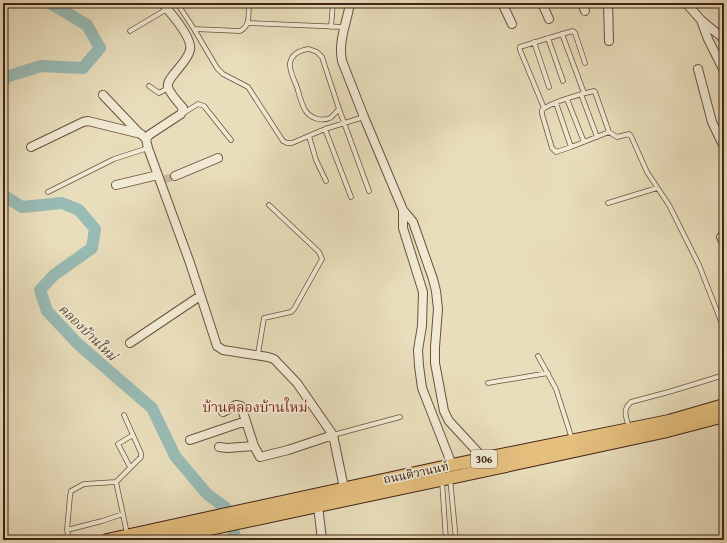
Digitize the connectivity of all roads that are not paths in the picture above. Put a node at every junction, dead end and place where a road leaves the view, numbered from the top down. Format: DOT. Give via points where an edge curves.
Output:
graph roads {
  1 [pos="177,3"];
  2 [pos="249,3"];
  3 [pos="333,3"];
  4 [pos="350,3"];
  5 [pos="502,3"];
  6 [pos="542,3"];
  7 [pos="582,3"];
  8 [pos="608,3"];
  9 [pos="686,3"];
  10 [pos="165,6"];
  11 [pos="585,11"];
  12 [pos="549,19"];
  13 [pos="701,20"];
  14 [pos="248,23"];
  15 [pos="512,24"];
  16 [pos="331,27"];
  17 [pos="344,27"];
  18 [pos="194,29"];
  19 [pos="130,31"];
  20 [pos="562,34"];
  21 [pos="548,38"];
  22 [pos="724,39"];
  23 [pos="609,41"];
  24 [pos="534,42"];
  25 [pos="585,63"];
  26 [pos="698,69"];
  27 [pos="724,71"];
  28 [pos="563,81"];
  29 [pos="149,86"];
  30 [pos="168,87"];
  31 [pos="550,87"];
  32 [pos="583,94"];
  33 [pos="103,95"];
  34 [pos="568,99"];
  35 [pos="556,103"];
  36 [pos="544,108"];
  37 [pos="339,109"];
  38 [pos="181,114"];
  39 [pos="364,117"];
  40 [pos="331,118"];
  41 [pos="344,124"];
  42 [pos="335,127"];
  43 [pos="325,129"];
  44 [pos="609,132"];
  45 [pos="308,136"];
  46 [pos="143,137"];
  47 [pos="597,137"];
  48 [pos="231,140"];
  49 [pos="584,142"];
  50 [pos="31,147"];
  51 [pos="571,147"];
  52 [pos="724,147"];
  53 [pos="148,148"];
  54 [pos="218,158"];
  55 [pos="175,176"];
  56 [pos="160,178"];
  57 [pos="326,182"];
  58 [pos="116,185"];
  59 [pos="658,188"];
  60 [pos="369,191"];
  61 [pos="48,192"];
  62 [pos="351,197"];
  63 [pos="608,203"];
  64 [pos="269,205"];
  65 [pos="403,210"];
  66 [pos="200,296"];
  67 [pos="724,329"];
  68 [pos="130,343"];
  69 [pos="258,354"];
  70 [pos="538,356"];
  71 [pos="548,373"];
  72 [pos="724,375"];
  73 [pos="488,383"];
  74 [pos="724,405"];
  75 [pos="444,411"];
  76 [pos="223,412"];
  77 [pos="432,414"];
  78 [pos="124,415"];
  79 [pos="724,416"];
  80 [pos="400,417"];
  81 [pos="246,421"];
  82 [pos="630,429"];
  83 [pos="133,435"];
  84 [pos="333,435"];
  85 [pos="190,440"];
  86 [pos="573,441"];
  87 [pos="254,446"];
  88 [pos="219,447"];
  89 [pos="484,459"];
  90 [pos="452,465"];
  91 [pos="130,467"];
  92 [pos="446,479"];
  93 [pos="116,482"];
  94 [pos="344,488"];
  95 [pos="318,506"];
  96 [pos="123,514"];
  97 [pos="245,516"];
  98 [pos="208,524"];
  99 [pos="67,530"];
  100 [pos="128,535"];
  101 [pos="69,540"];
  102 [pos="107,540"];
  103 [pos="158,540"];
  104 [pos="322,540"];
  105 [pos="446,540"];
  106 [pos="456,540"];
  1 -- 18 [label="lane"];
  2 -- 14 [label="lane"];
  3 -- 16 [label="lane"];
  4 -- 17 [label="street"];
  5 -- 15 [label="street"];
  6 -- 12 [label="street"];
  7 -- 11 [label="street"];
  8 -- 23 [label="street"];
  9 -- 13 [label="street"];
  10 -- 19 [label="lane"];
  10 -- 30 [label="street" via="190,41 187,56 170,79"];
  13 -- 22 [label="street"];
  13 -- 27 [label="street"];
  14 -- 16 [label="lane"];
  14 -- 18 [label="lane" via="240,31"];
  16 -- 17 [label="lane"];
  17 -- 39 [label="street" via="340,52 342,61"];
  18 -- 45 [label="lane" via="217,68 248,87 283,141 292,142"];
  20 -- 21 [label="lane"];
  20 -- 25 [label="lane" via="573,31 575,33"];
  20 -- 32 [label="lane"];
  21 -- 24 [label="lane"];
  21 -- 28 [label="lane"];
  24 -- 31 [label="lane"];
  24 -- 36 [label="lane" via="522,46 520,50"];
  26 -- 52 [label="street" via="712,122"];
  29 -- 30 [label="lane" via="159,93"];
  30 -- 38 [label="street" via="183,108"];
  32 -- 34 [label="lane"];
  32 -- 44 [label="lane" via="595,92"];
  32 -- 47 [label="lane"];
  33 -- 46 [label="street"];
  34 -- 35 [label="lane"];
  34 -- 49 [label="lane"];
  35 -- 36 [label="lane"];
  35 -- 51 [label="lane"];
  36 -- 51 [label="lane" via="542,114 552,148 556,152"];
  37 -- 40 [label="lane"];
  37 -- 40 [label="lane" via="322,58 317,52 309,49 300,50 290,63 305,111 317,119"];
  37 -- 41 [label="lane"];
  38 -- 46 [label="street"];
  38 -- 48 [label="lane" via="198,104 204,106"];
  39 -- 41 [label="lane"];
  39 -- 65 [label="street"];
  40 -- 42 [label="lane"];
  41 -- 42 [label="lane"];
  41 -- 60 [label="lane"];
  42 -- 43 [label="lane"];
  43 -- 45 [label="lane"];
  43 -- 62 [label="lane"];
  44 -- 47 [label="lane"];
  44 -- 59 [label="lane" via="617,137 629,134 631,136 647,172"];
  45 -- 57 [label="lane"];
  46 -- 50 [label="street" via="88,121"];
  46 -- 53 [label="street"];
  47 -- 49 [label="lane"];
  49 -- 51 [label="lane"];
  53 -- 56 [label="street"];
  53 -- 61 [label="lane" via="114,160"];
  54 -- 55 [label="street"];
  56 -- 58 [label="street"];
  56 -- 66 [label="street"];
  59 -- 63 [label="lane"];
  59 -- 67 [label="lane" via="699,265"];
  64 -- 69 [label="lane" via="319,252 322,259 294,309 291,312 264,318"];
  65 -- 75 [label="street" via="413,222 435,285 438,309 435,363"];
  65 -- 77 [label="street" via="403,228 423,292 419,366 422,388"];
  66 -- 68 [label="street"];
  66 -- 69 [label="street" via="217,346 223,350"];
  69 -- 84 [label="street" via="274,360 297,383"];
  70 -- 71 [label="lane"];
  71 -- 73 [label="lane"];
  71 -- 86 [label="lane"];
  72 -- 82 [label="lane" via="630,402 625,410"];
  74 -- 82 [label="main road, ถนนติวานนท์ / 306" via="670,421"];
  75 -- 77 [label="street"];
  75 -- 89 [label="street" via="449,421"];
  76 -- 81 [label="street" via="240,405"];
  77 -- 90 [label="street"];
  78 -- 83 [label="lane"];
  79 -- 92 [label="main road, ถนนติวานนท์ / 306" via="663,432"];
  80 -- 84 [label="lane"];
  81 -- 85 [label="street"];
  81 -- 87 [label="street"];
  82 -- 86 [label="main road, ถนนติวานนท์ / 306"];
  83 -- 91 [label="lane" via="141,455"];
  83 -- 91 [label="lane" via="118,444"];
  84 -- 87 [label="street" via="260,457"];
  84 -- 94 [label="street"];
  86 -- 89 [label="main road, ถนนติวานนท์ / 306"];
  87 -- 88 [label="street"];
  89 -- 90 [label="main road, ถนนติวานนท์ / 306"];
  90 -- 94 [label="main road, ถนนติวานนท์ / 306"];
  91 -- 93 [label="lane"];
  92 -- 95 [label="main road, ถนนติวานนท์ / 306"];
  92 -- 105 [label="lane"];
  92 -- 106 [label="lane"];
  93 -- 96 [label="lane"];
  93 -- 99 [label="lane" via="84,484 71,491"];
  94 -- 97 [label="main road, ถนนติวานนท์ / 306"];
  95 -- 97 [label="main road, ถนนติวานนท์ / 306"];
  95 -- 104 [label="street"];
  96 -- 99 [label="lane"];
  96 -- 100 [label="lane"];
  97 -- 98 [label="main road, ถนนติวานนท์ / 306"];
  98 -- 100 [label="main road, ถนนติวานนท์ / 306"];
  98 -- 103 [label="main road, ถนนติวานนท์ / 306"];
  99 -- 101 [label="lane"];
  100 -- 102 [label="main road, ถนนติวานนท์ / 306"];
}
